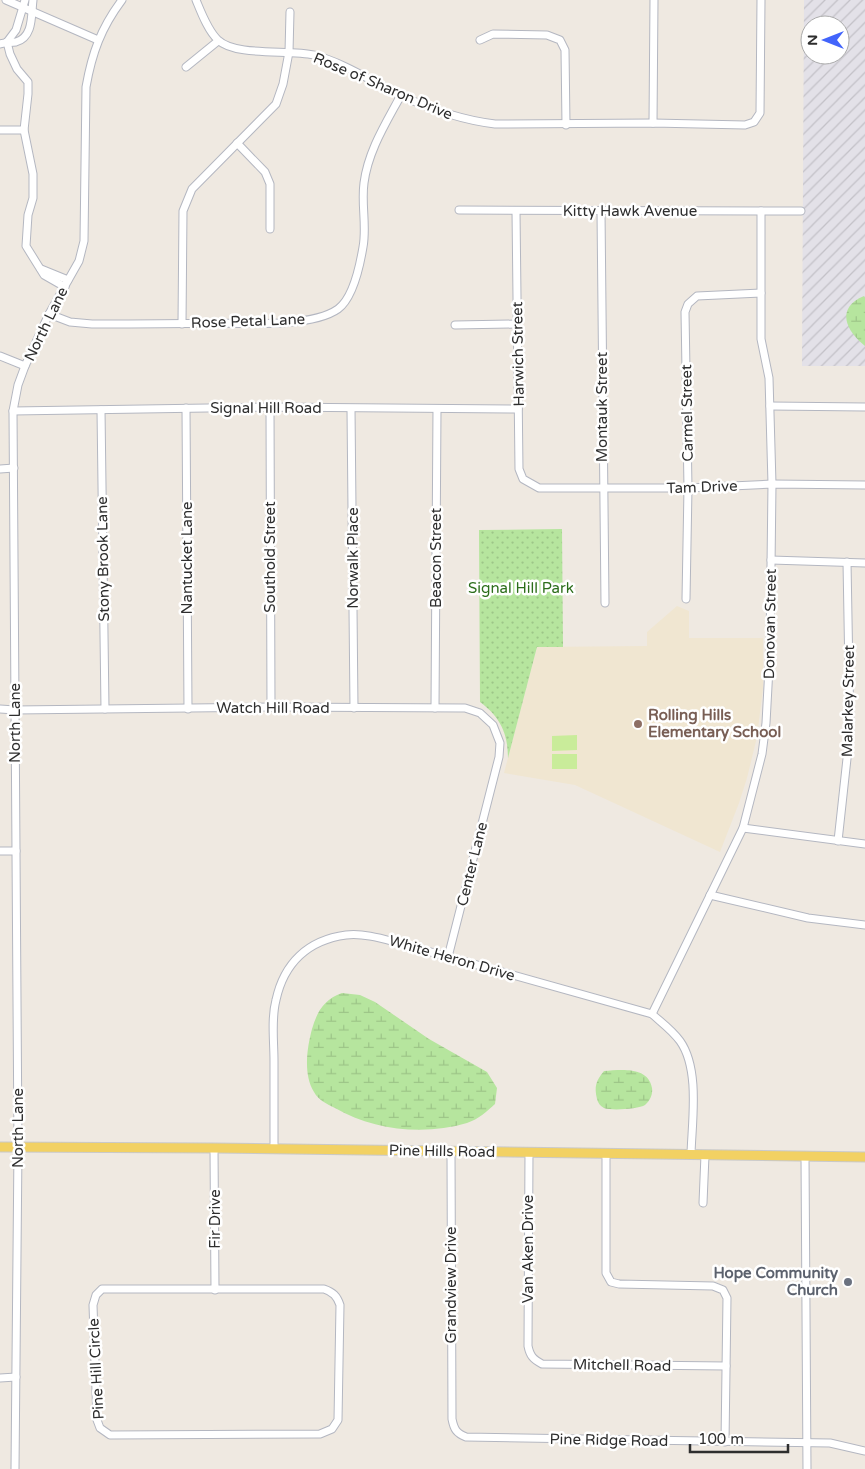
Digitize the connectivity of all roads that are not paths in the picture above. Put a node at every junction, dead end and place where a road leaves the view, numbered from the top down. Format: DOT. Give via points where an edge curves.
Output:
graph roads {
  1 [pos="6,0"];
  2 [pos="33,0"];
  3 [pos="122,0"];
  4 [pos="196,0"];
  5 [pos="654,0"];
  6 [pos="761,0"];
  7 [pos="24,3"];
  8 [pos="33,11"];
  9 [pos="290,12"];
  10 [pos="98,40"];
  11 [pos="218,40"];
  12 [pos="480,40"];
  13 [pos="3,43"];
  14 [pos="289,52"];
  15 [pos="186,67"];
  16 [pos="401,96"];
  17 [pos="653,123"];
  18 [pos="566,125"];
  19 [pos="0,130"];
  20 [pos="24,130"];
  21 [pos="237,144"];
  22 [pos="459,210"];
  23 [pos="516,210"];
  24 [pos="601,211"];
  25 [pos="761,211"];
  26 [pos="801,211"];
  27 [pos="270,229"];
  28 [pos="66,284"];
  29 [pos="761,293"];
  30 [pos="49,314"];
  31 [pos="182,324"];
  32 [pos="517,324"];
  33 [pos="455,325"];
  34 [pos="0,356"];
  35 [pos="25,366"];
  36 [pos="770,406"];
  37 [pos="270,407"];
  38 [pos="865,407"];
  39 [pos="186,408"];
  40 [pos="352,409"];
  41 [pos="437,409"];
  42 [pos="518,409"];
  43 [pos="102,410"];
  44 [pos="13,412"];
  45 [pos="14,468"];
  46 [pos="0,469"];
  47 [pos="772,484"];
  48 [pos="865,485"];
  49 [pos="539,488"];
  50 [pos="603,488"];
  51 [pos="688,488"];
  52 [pos="771,560"];
  53 [pos="847,562"];
  54 [pos="865,563"];
  55 [pos="686,599"];
  56 [pos="605,603"];
  57 [pos="271,707"];
  58 [pos="354,708"];
  59 [pos="435,708"];
  60 [pos="0,709"];
  61 [pos="105,709"];
  62 [pos="188,709"];
  63 [pos="15,710"];
  64 [pos="496,772"];
  65 [pos="743,828"];
  66 [pos="838,841"];
  67 [pos="865,844"];
  68 [pos="0,851"];
  69 [pos="16,851"];
  70 [pos="710,895"];
  71 [pos="865,925"];
  72 [pos="448,957"];
  73 [pos="652,1014"];
  74 [pos="0,1147"];
  75 [pos="18,1147"];
  76 [pos="214,1148"];
  77 [pos="274,1149"];
  78 [pos="451,1151"];
  79 [pos="529,1152"];
  80 [pos="606,1153"];
  81 [pos="691,1154"];
  82 [pos="705,1154"];
  83 [pos="805,1156"];
  84 [pos="865,1157"];
  85 [pos="703,1203"];
  86 [pos="215,1290"];
  87 [pos="528,1346"];
  88 [pos="726,1366"];
  89 [pos="0,1378"];
  90 [pos="16,1378"];
  91 [pos="452,1419"];
  92 [pos="725,1442"];
  93 [pos="807,1443"];
  94 [pos="865,1451"];
  95 [pos="15,1469"];
  96 [pos="807,1469"];
  1 -- 7 [label="street"];
  2 -- 8 [label="street"];
  3 -- 10 [label="street, North Lane" via="108,18"];
  4 -- 11 [label="street"];
  5 -- 17 [label="street"];
  6 -- 17 [label="street, Rose of Sharon Drive" via="760,113 754,122 745,125"];
  7 -- 8 [label="street"];
  7 -- 13 [label="street" via="16,30"];
  8 -- 10 [label="street"];
  8 -- 13 [label="street" via="24,37"];
  9 -- 14 [label="street"];
  10 -- 28 [label="street, North Lane" via="86,87 84,241 79,261"];
  11 -- 14 [label="street, Rose of Sharon Drive" via="234,48"];
  11 -- 15 [label="street"];
  12 -- 18 [label="street" via="493,34 547,35 560,40 565,50"];
  13 -- 20 [label="street" via="28,82"];
  14 -- 16 [label="street, Rose of Sharon Drive" via="313,54 330,60"];
  14 -- 21 [label="street" via="276,104"];
  16 -- 18 [label="street, Rose of Sharon Drive" via="470,121"];
  16 -- 31 [label="street, Rose Petal Lane" via="370,159 364,183 365,239 359,271 339,309 295,322"];
  17 -- 18 [label="street, Rose of Sharon Drive"];
  19 -- 20 [label="street"];
  20 -- 28 [label="street" via="33,174 26,246 40,269"];
  21 -- 27 [label="street" via="265,172 270,184"];
  21 -- 31 [label="street" via="192,189 183,211"];
  22 -- 23 [label="street, Kitty Hawk Avenue"];
  23 -- 24 [label="street, Kitty Hawk Avenue"];
  23 -- 32 [label="street, Harwich Street"];
  24 -- 25 [label="street, Kitty Hawk Avenue"];
  24 -- 50 [label="street, Montauk Street"];
  25 -- 26 [label="street, Kitty Hawk Avenue"];
  25 -- 29 [label="street, Donovan Street"];
  28 -- 30 [label="street, North Lane"];
  29 -- 36 [label="street, Donovan Street" via="761,338"];
  29 -- 51 [label="street, Carmel Street" via="697,296 685,312"];
  30 -- 31 [label="street, Rose Petal Lane" via="70,322 92,324"];
  30 -- 35 [label="street, North Lane"];
  32 -- 33 [label="street"];
  32 -- 42 [label="street, Harwich Street"];
  34 -- 35 [label="street"];
  35 -- 44 [label="street, North Lane"];
  36 -- 38 [label="street"];
  36 -- 47 [label="street, Donovan Street"];
  37 -- 39 [label="street, Signal Hill Road"];
  37 -- 40 [label="street, Signal Hill Road"];
  37 -- 57 [label="street, Southold Street"];
  39 -- 43 [label="street, Signal Hill Road"];
  39 -- 62 [label="street, Nantucket Lane"];
  40 -- 41 [label="street, Signal Hill Road"];
  40 -- 58 [label="street, Norwalk Place"];
  41 -- 42 [label="street, Signal Hill Road"];
  41 -- 59 [label="street, Beacon Street"];
  42 -- 49 [label="street, Harwich Street" via="519,469 523,479"];
  43 -- 44 [label="street, Signal Hill Road"];
  43 -- 61 [label="street, Stony Brook Lane"];
  44 -- 45 [label="street, North Lane"];
  45 -- 46 [label="street"];
  45 -- 63 [label="street, North Lane"];
  47 -- 48 [label="street, Tam Drive"];
  47 -- 51 [label="street, Tam Drive"];
  47 -- 52 [label="street, Donovan Street"];
  49 -- 50 [label="street, Tam Drive"];
  50 -- 51 [label="street, Tam Drive"];
  50 -- 56 [label="street, Montauk Street"];
  51 -- 55 [label="street, Carmel Street"];
  52 -- 53 [label="street"];
  52 -- 65 [label="street, Donovan Street" via="766,723 762,754"];
  53 -- 54 [label="street"];
  53 -- 66 [label="street, Malarkey Street" via="850,731"];
  57 -- 58 [label="street, Watch Hill Road"];
  57 -- 62 [label="street, Watch Hill Road"];
  58 -- 59 [label="street, Watch Hill Road"];
  59 -- 64 [label="street, Watch Hill Road" via="465,708 480,713 493,725 500,743"];
  60 -- 63 [label="street, Watch Hill Road"];
  61 -- 62 [label="street, Watch Hill Road"];
  61 -- 63 [label="street, Watch Hill Road"];
  63 -- 69 [label="street, North Lane"];
  64 -- 72 [label="street, Center Lane"];
  65 -- 66 [label="street"];
  65 -- 70 [label="street, Donovan Street"];
  66 -- 67 [label="street"];
  68 -- 69 [label="street"];
  69 -- 75 [label="street, North Lane"];
  70 -- 71 [label="street" via="808,918"];
  70 -- 73 [label="street, Donovan Street"];
  72 -- 73 [label="street, White Heron Drive"];
  72 -- 77 [label="street, White Heron Drive" via="381,938 348,934 318,943 289,965 274,1014"];
  73 -- 81 [label="street, White Heron Drive" via="681,1042 689,1059 693,1085"];
  74 -- 75 [label="main road, Pine Hills Road"];
  75 -- 76 [label="main road, Pine Hills Road"];
  75 -- 90 [label="street, North Lane"];
  76 -- 77 [label="main road, Pine Hills Road"];
  76 -- 86 [label="street, Fir Drive"];
  77 -- 78 [label="main road, Pine Hills Road"];
  78 -- 79 [label="main road, Pine Hills Road"];
  78 -- 91 [label="street, Grandview Drive"];
  79 -- 80 [label="main road, Pine Hills Road"];
  79 -- 87 [label="street, Van Aken Drive"];
  80 -- 81 [label="main road, Pine Hills Road"];
  80 -- 88 [label="street" via="606,1273 611,1282 713,1286 723,1290 727,1298"];
  81 -- 82 [label="main road, Pine Hills Road"];
  82 -- 83 [label="main road, Pine Hills Road"];
  82 -- 85 [label="street"];
  83 -- 84 [label="main road, Pine Hills Road"];
  83 -- 93 [label="street"];
  86 -- 86 [label="street, Pine Hill Circle" via="102,1289 96,1295 93,1306 97,1420 100,1428 110,1435 320,1434 332,1429 338,1420 340,1305 337,1297 324,1289"];
  87 -- 88 [label="street, Mitchell Road" via="530,1355 542,1364"];
  88 -- 92 [label="street"];
  89 -- 90 [label="street"];
  90 -- 95 [label="street, North Lane"];
  91 -- 92 [label="street, Pine Ridge Road" via="454,1430 466,1437"];
  92 -- 93 [label="street, Pine Ridge Road"];
  93 -- 94 [label="street, Pine Ridge Road"];
  93 -- 96 [label="street"];
}
